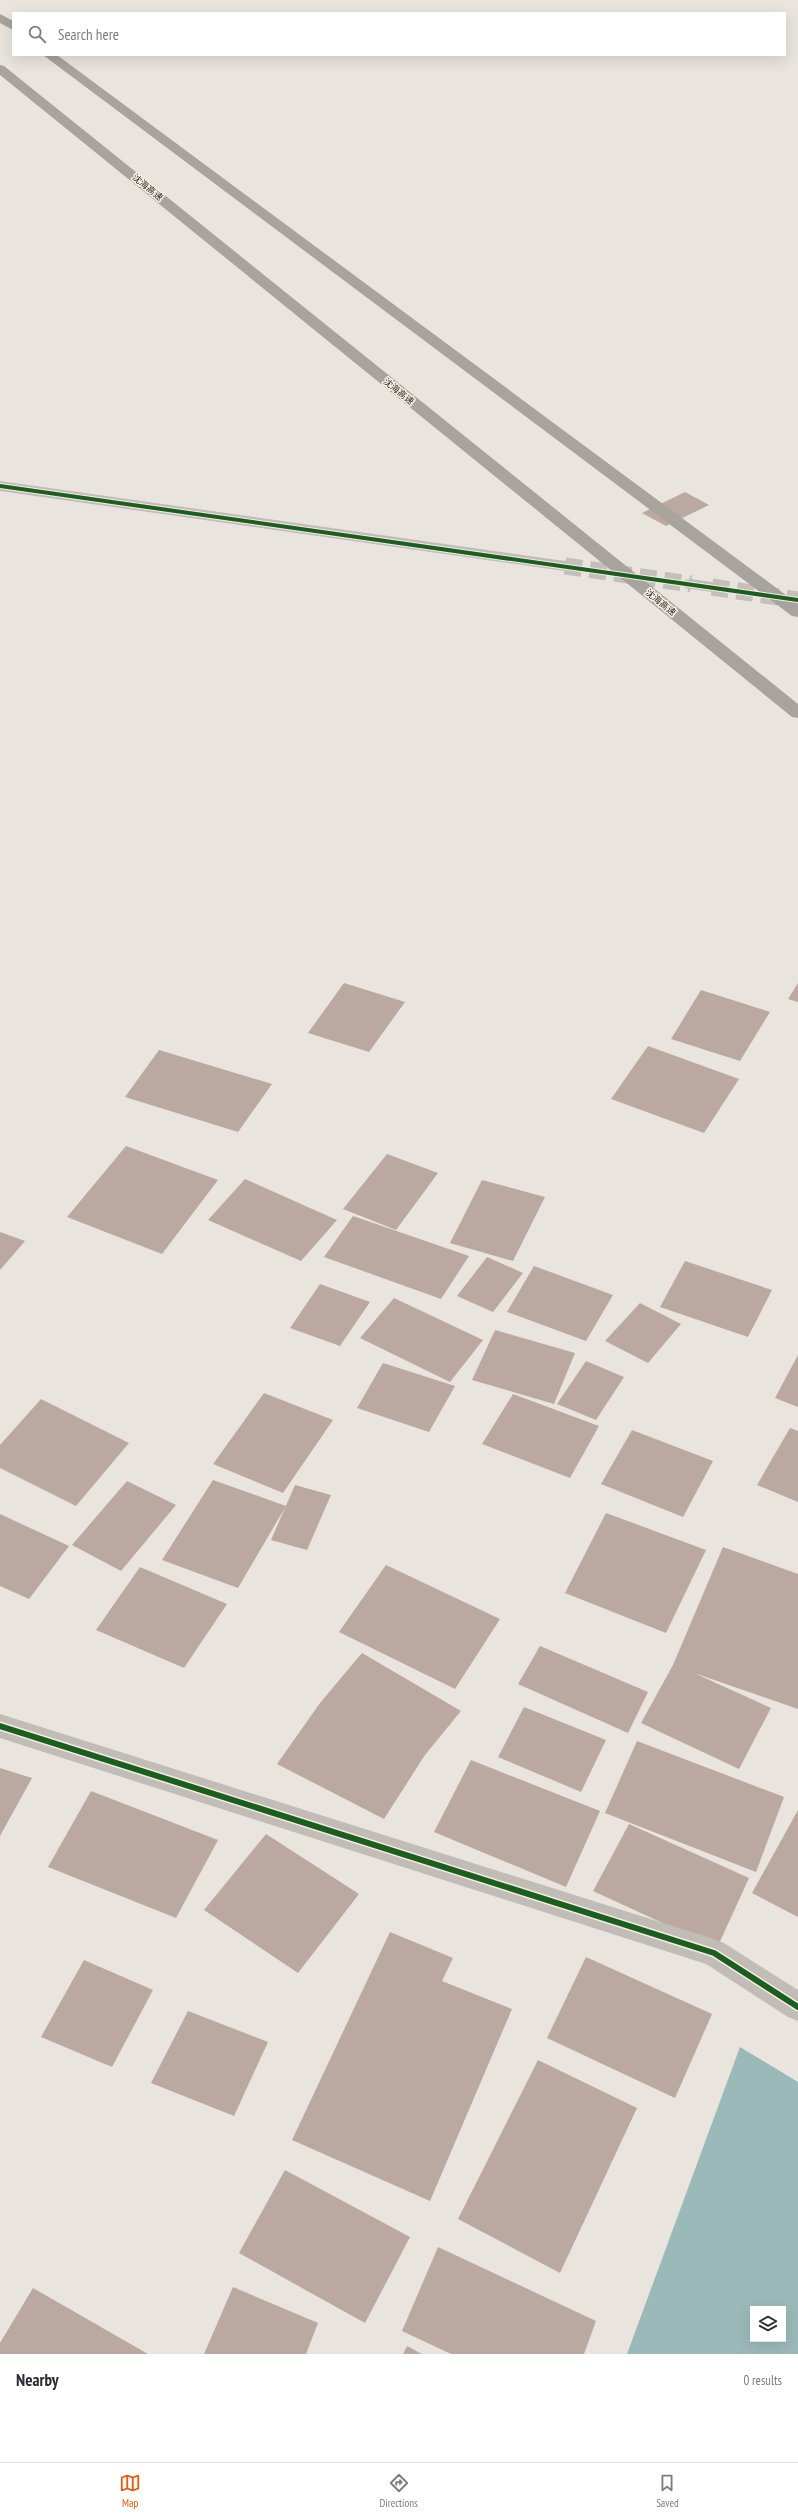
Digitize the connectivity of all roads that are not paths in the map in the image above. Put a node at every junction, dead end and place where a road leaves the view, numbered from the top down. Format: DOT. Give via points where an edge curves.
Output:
graph roads {
  1 [pos="0,17"];
  2 [pos="12,26"];
  3 [pos="50,56"];
  4 [pos="0,70"];
  5 [pos="0,486"];
  6 [pos="565,566"];
  7 [pos="691,584"];
  8 [pos="712,587"];
  9 [pos="798,612"];
  10 [pos="798,713"];
  11 [pos="0,1726"];
  12 [pos="798,2008"];
  1 -- 2 [label="highway"];
  3 -- 9 [label="highway"];
  4 -- 10 [label="highway, 沈海高速"];
  5 -- 6 [label="street"];
  7 -- 8 [label="street"];
  11 -- 12 [label="street" via="714,1953"];
}
